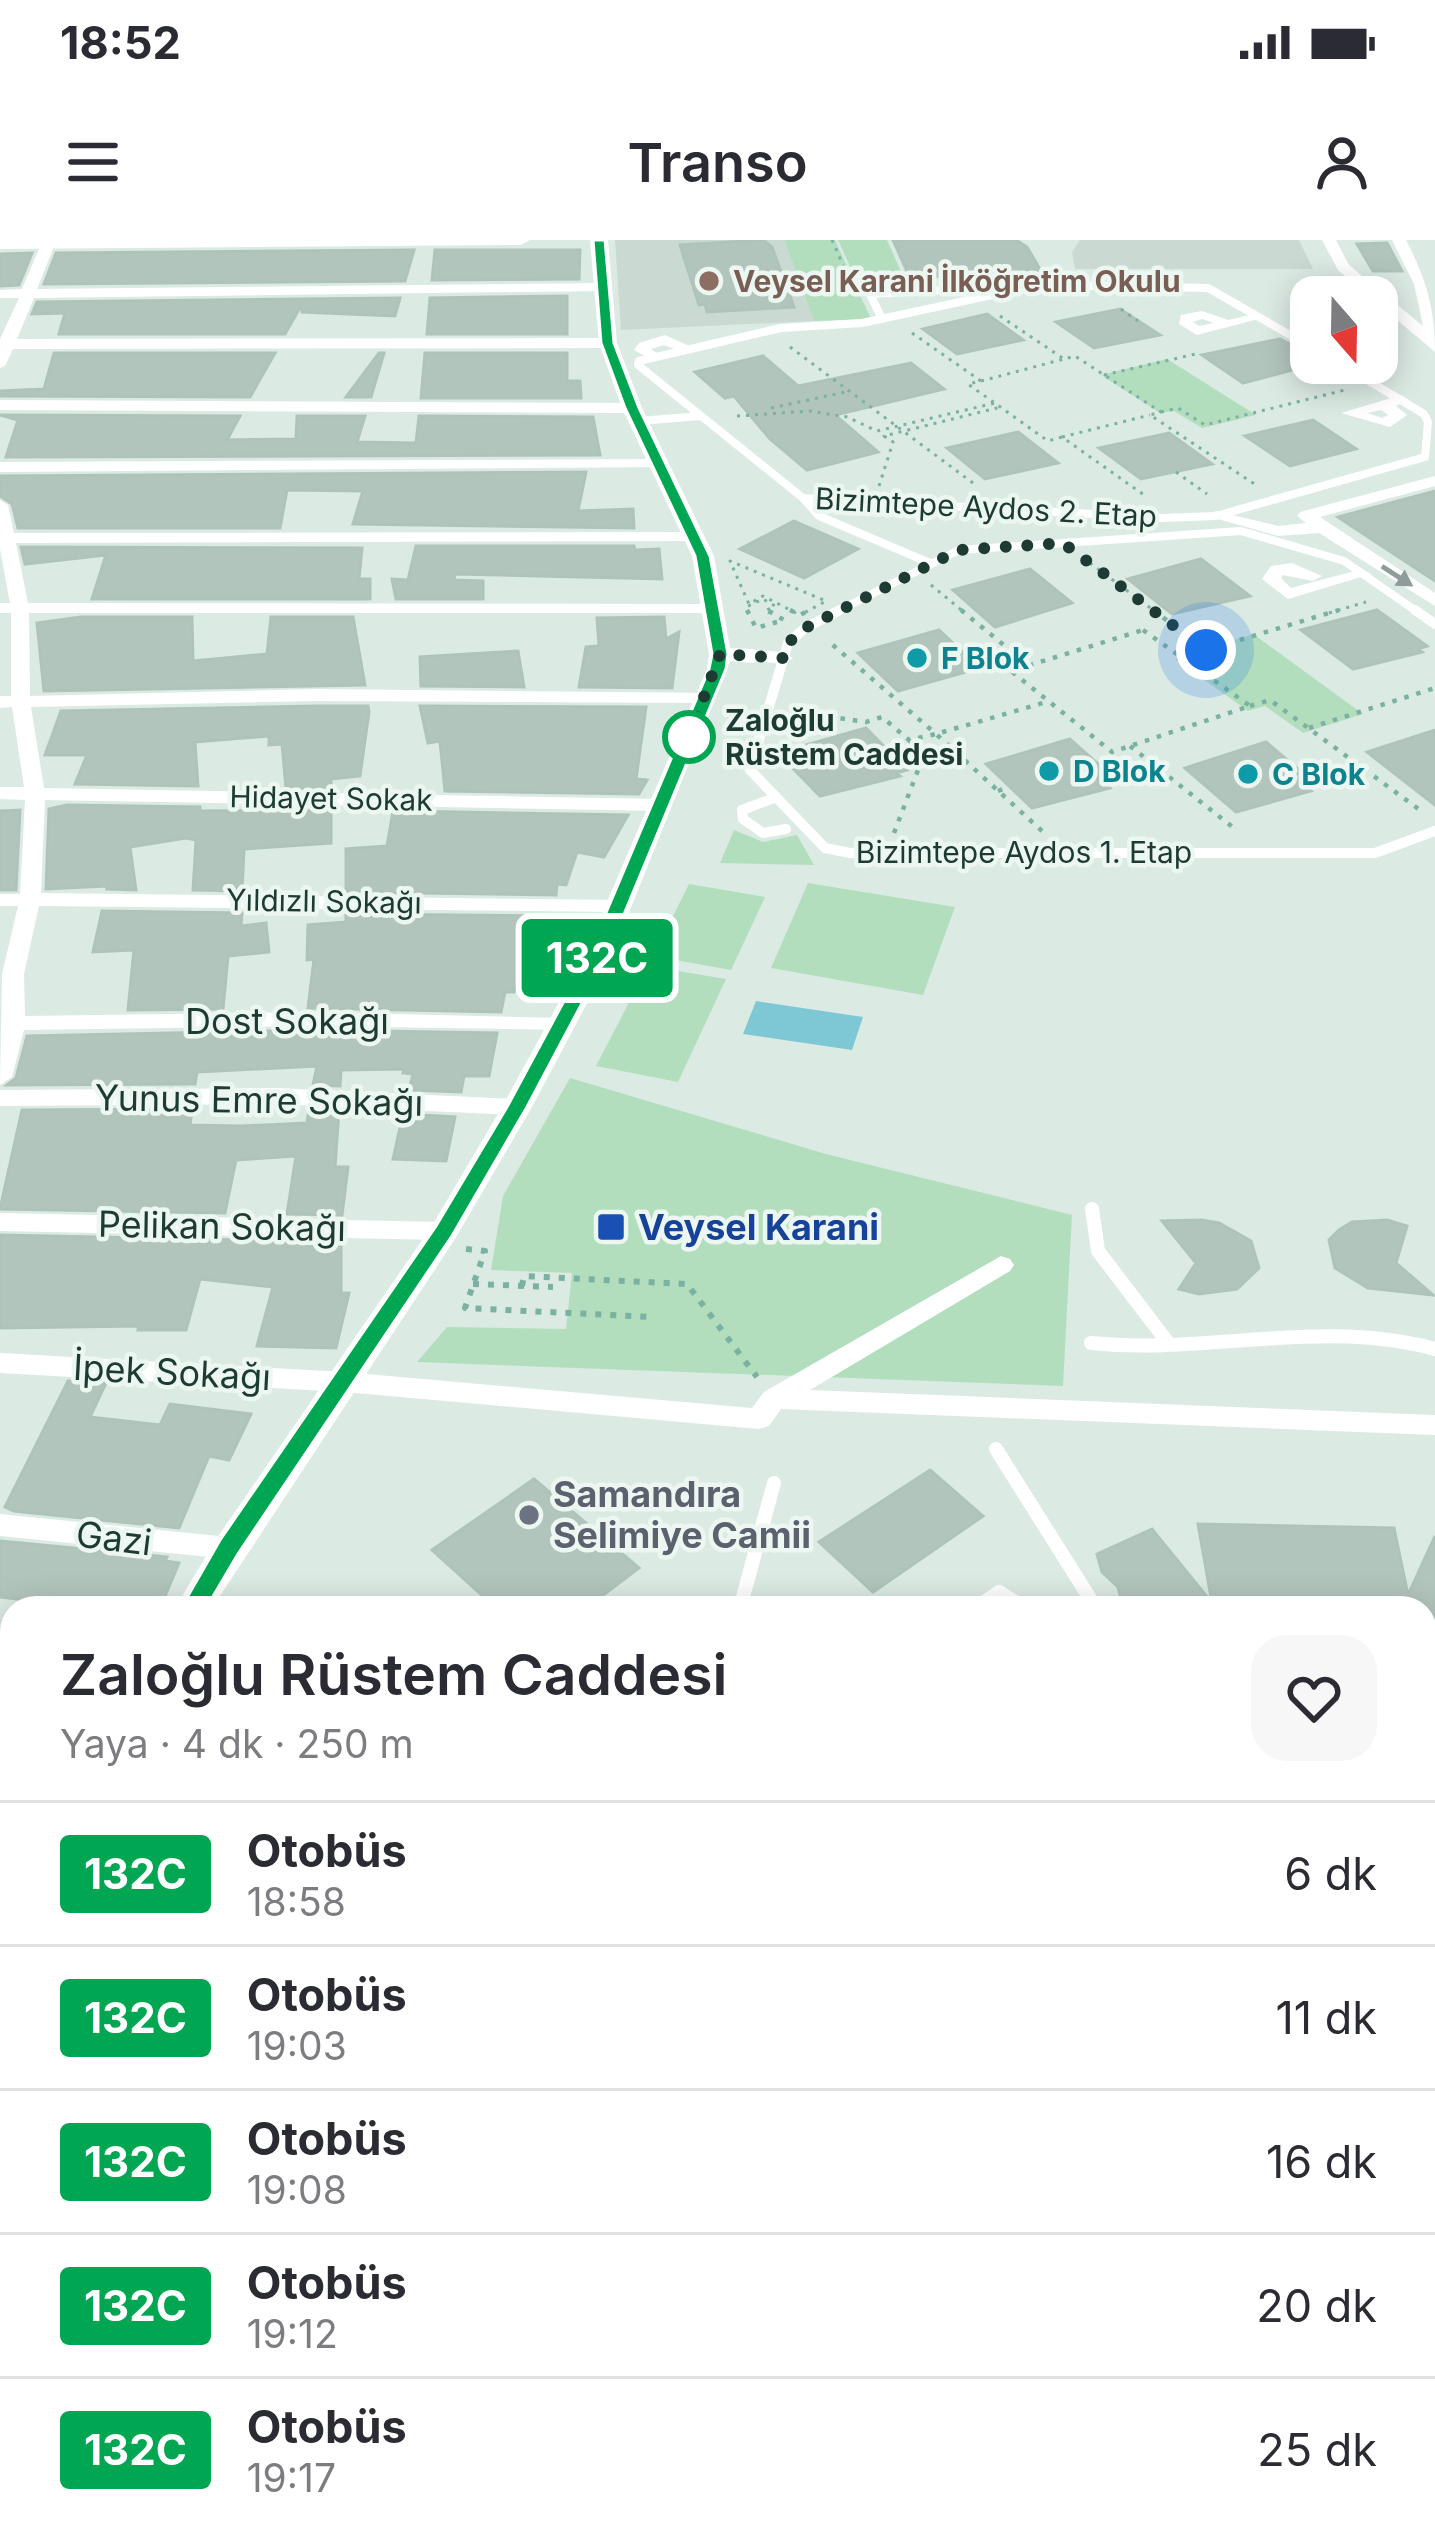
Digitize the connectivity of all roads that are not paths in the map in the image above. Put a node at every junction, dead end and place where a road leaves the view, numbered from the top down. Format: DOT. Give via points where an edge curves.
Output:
graph roads {
  1 [pos="521,240"];
  2 [pos="599,240"];
  3 [pos="1329,240"];
  4 [pos="1399,240"];
  5 [pos="0,244"];
  6 [pos="48,244"];
  7 [pos="1039,285"];
  8 [pos="600,287"];
  9 [pos="0,294"];
  10 [pos="27,294"];
  11 [pos="1258,316"];
  12 [pos="886,318"];
  13 [pos="1221,320"];
  14 [pos="1290,335"];
  15 [pos="608,343"];
  16 [pos="3,344"];
  17 [pos="1434,344"];
  18 [pos="688,349"];
  19 [pos="647,353"];
  20 [pos="0,363"];
  21 [pos="1374,384"];
  22 [pos="0,405"];
  23 [pos="700,416"];
  24 [pos="649,417"];
  25 [pos="659,462"];
  26 [pos="0,467"];
  27 [pos="1435,481"];
  28 [pos="803,498"];
  29 [pos="0,505"];
  30 [pos="1306,515"];
  31 [pos="1216,516"];
  32 [pos="1241,526"];
  33 [pos="1324,527"];
  34 [pos="693,536"];
  35 [pos="3,538"];
  36 [pos="930,563"];
  37 [pos="1362,574"];
  38 [pos="1313,576"];
  39 [pos="1435,601"];
  40 [pos="10,608"];
  41 [pos="712,608"];
  42 [pos="1435,623"];
  43 [pos="720,654"];
  44 [pos="753,656"];
  45 [pos="784,658"];
  46 [pos="704,697"];
  47 [pos="11,702"];
  48 [pos="0,793"];
  49 [pos="35,793"];
  50 [pos="774,798"];
  51 [pos="661,805"];
  52 [pos="787,829"];
  53 [pos="1435,831"];
  54 [pos="0,900"];
  55 [pos="30,900"];
  56 [pos="619,906"];
  57 [pos="7,975"];
  58 [pos="14,1022"];
  59 [pos="561,1025"];
  60 [pos="0,1077"];
  61 [pos="0,1098"];
  62 [pos="517,1107"];
  63 [pos="1092,1209"];
  64 [pos="0,1222"];
  65 [pos="444,1231"];
  66 [pos="1001,1265"];
  67 [pos="1091,1343"];
  68 [pos="1169,1344"];
  69 [pos="1435,1349"];
  70 [pos="0,1363"];
  71 [pos="344,1382"];
  72 [pos="774,1399"];
  73 [pos="1435,1425"];
  74 [pos="996,1449"];
  75 [pos="774,1484"];
  76 [pos="0,1525"];
  77 [pos="229,1547"];
  78 [pos="200,1596"];
  79 [pos="743,1596"];
  80 [pos="1088,1596"];
  1 -- 6 [label="street"];
  2 -- 8 [label="street"];
  3 -- 17 [label="street" via="1343,267"];
  4 -- 17 [label="street" via="1421,284"];
  5 -- 6 [label="street"];
  6 -- 10 [label="street"];
  7 -- 11 [label="lane, Bizimtepe Aydos 2. Etap" via="1192,285"];
  7 -- 12 [label="lane, Bizimtepe Aydos 2. Etap"];
  7 -- 12 [label="lane" via="870,294"];
  8 -- 10 [label="street"];
  8 -- 15 [label="street"];
  9 -- 10 [label="street"];
  10 -- 16 [label="street"];
  11 -- 13 [label="street" via="1197,332 1186,324 1202,315"];
  11 -- 14 [label="lane, Bizimtepe Aydos 2. Etap"];
  12 -- 18 [label="lane, Bizimtepe Aydos 2. Etap"];
  15 -- 16 [label="street"];
  15 -- 24 [label="street"];
  16 -- 20 [label="street"];
  18 -- 19 [label="street" via="665,340 644,346"];
  18 -- 23 [label="lane, Bizimtepe Aydos 2. Etap" via="638,365"];
  21 -- 31 [label="lane, Bizimtepe Aydos 2. Etap" via="1394,404 1424,414 1425,457"];
  22 -- 24 [label="street"];
  23 -- 24 [label="lane"];
  23 -- 28 [label="lane, Bizimtepe Aydos 2. Etap"];
  24 -- 25 [label="street"];
  25 -- 26 [label="street"];
  25 -- 34 [label="street"];
  27 -- 30 [label="street"];
  28 -- 31 [label="lane, Bizimtepe Aydos 2. Etap"];
  28 -- 36 [label="lane" via="819,516"];
  29 -- 35 [label="street"];
  30 -- 32 [label="street"];
  30 -- 33 [label="street"];
  31 -- 32 [label="street"];
  32 -- 33 [label="street"];
  32 -- 36 [label="lane, Bizimtepe Aydos 1. Etap" via="959,550"];
  32 -- 37 [label="lane, Bizimtepe Aydos 1. Etap"];
  33 -- 39 [label="street, one-way"];
  34 -- 35 [label="street"];
  34 -- 41 [label="street"];
  35 -- 40 [label="street"];
  36 -- 45 [label="lane, Bizimtepe Aydos 1. Etap" via="810,626 788,643"];
  37 -- 38 [label="street" via="1288,594 1271,579 1292,568"];
  37 -- 42 [label="lane, Bizimtepe Aydos 1. Etap"];
  40 -- 41 [label="street"];
  40 -- 47 [label="street"];
  41 -- 43 [label="street"];
  43 -- 44 [label="street"];
  43 -- 46 [label="street"];
  44 -- 45 [label="street"];
  45 -- 50 [label="lane, Bizimtepe Aydos 1. Etap" via="751,770"];
  46 -- 47 [label="street"];
  46 -- 51 [label="street"];
  47 -- 49 [label="street"];
  48 -- 49 [label="street, Hidayet Sokak"];
  49 -- 51 [label="street, Hidayet Sokak"];
  49 -- 55 [label="street"];
  50 -- 52 [label="lane" via="742,810 742,819 763,833"];
  50 -- 53 [label="lane, Bizimtepe Aydos 1. Etap" via="825,848 886,854 1375,853"];
  51 -- 56 [label="street"];
  54 -- 55 [label="street, Yıldızlı Sokağı"];
  55 -- 56 [label="street, Yıldızlı Sokağı"];
  55 -- 57 [label="street"];
  56 -- 59 [label="street"];
  57 -- 58 [label="street"];
  58 -- 59 [label="street, Dost Sokağı"];
  58 -- 60 [label="street"];
  59 -- 62 [label="street"];
  61 -- 62 [label="street, Yunus Emre Sokağı" via="277,1096"];
  62 -- 65 [label="street"];
  63 -- 68 [label="lane" via="1098,1251"];
  64 -- 65 [label="street, Pelikan Sokağı"];
  65 -- 71 [label="street"];
  66 -- 72 [label="street"];
  67 -- 68 [label="lane"];
  68 -- 69 [label="lane" via="1344,1336"];
  70 -- 71 [label="street, İpek Sokağı"];
  71 -- 72 [label="street, İpek Sokağı" via="759,1419"];
  71 -- 77 [label="street"];
  72 -- 73 [label="street"];
  74 -- 80 [label="lane"];
  75 -- 79 [label="lane"];
  76 -- 77 [label="street, Gazi"];
  77 -- 78 [label="street"];
}
